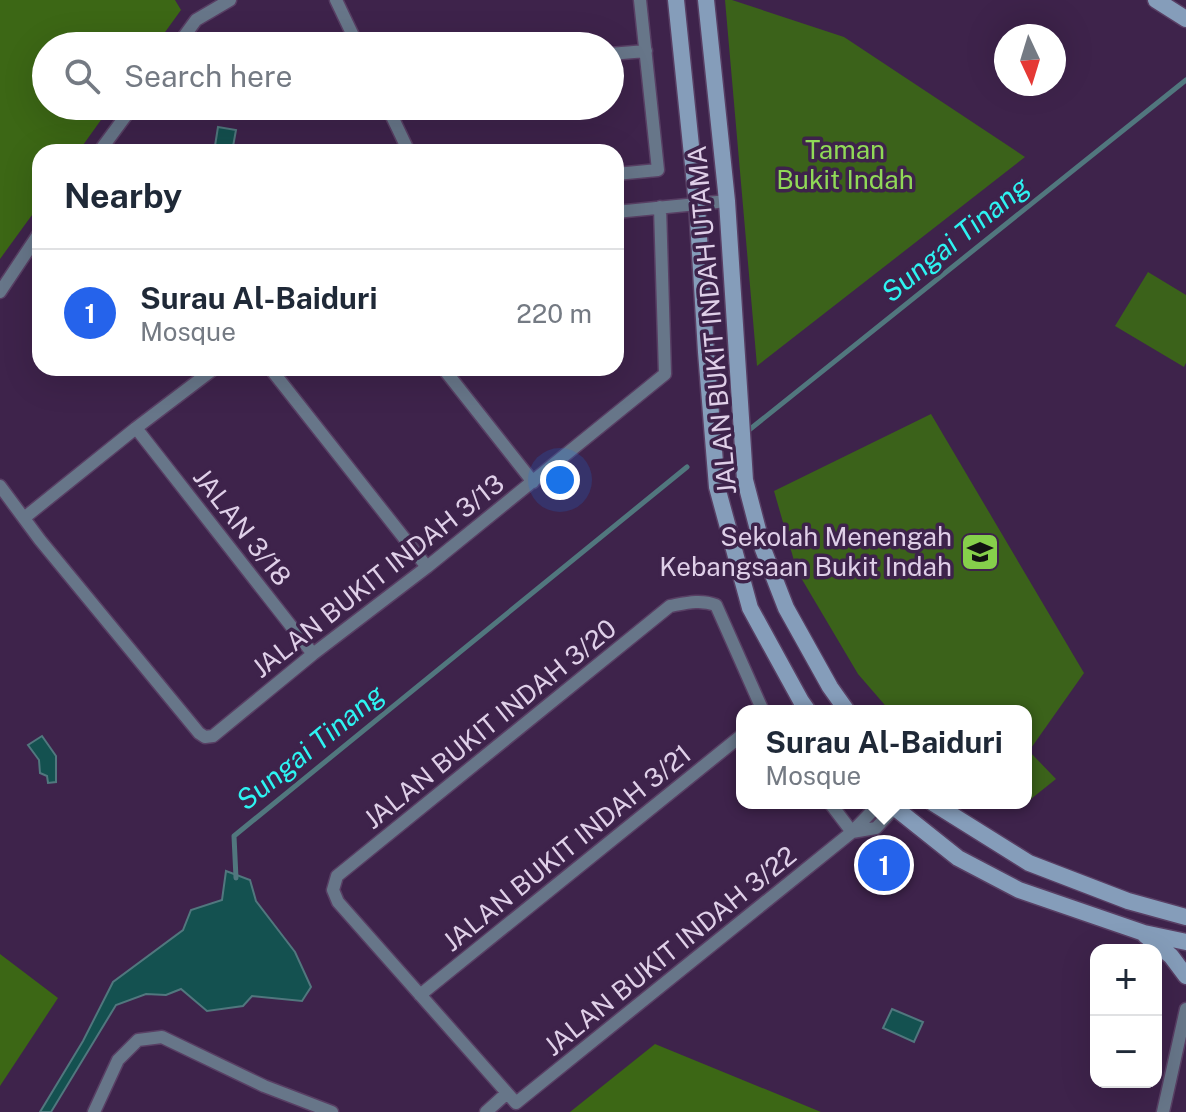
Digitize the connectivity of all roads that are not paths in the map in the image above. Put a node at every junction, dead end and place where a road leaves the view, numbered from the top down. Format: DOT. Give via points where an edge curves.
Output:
graph roads {
  1 [pos="230,0"];
  2 [pos="336,0"];
  3 [pos="640,0"];
  4 [pos="676,0"];
  5 [pos="706,0"];
  6 [pos="1156,0"];
  7 [pos="1186,19"];
  8 [pos="187,32"];
  9 [pos="351,32"];
  10 [pos="646,51"];
  11 [pos="624,53"];
  12 [pos="123,120"];
  13 [pos="394,120"];
  14 [pos="105,144"];
  15 [pos="405,144"];
  16 [pos="624,173"];
  17 [pos="727,201"];
  18 [pos="697,204"];
  19 [pos="660,207"];
  20 [pos="624,211"];
  21 [pos="32,244"];
  22 [pos="0,292"];
  23 [pos="204,376"];
  24 [pos="276,376"];
  25 [pos="449,376"];
  26 [pos="136,428"];
  27 [pos="533,482"];
  28 [pos="0,486"];
  29 [pos="24,518"];
  30 [pos="427,567"];
  31 [pos="313,654"];
  32 [pos="760,705"];
  33 [pos="804,705"];
  34 [pos="843,705"];
  35 [pos="736,740"];
  36 [pos="835,809"];
  37 [pos="888,809"];
  38 [pos="897,809"];
  39 [pos="943,809"];
  40 [pos="852,832"];
  41 [pos="1186,917"];
  42 [pos="1144,933"];
  43 [pos="1186,942"];
  44 [pos="1186,976"];
  45 [pos="420,995"];
  46 [pos="1186,1009"];
  47 [pos="507,1093"];
  48 [pos="516,1108"];
  49 [pos="94,1112"];
  50 [pos="332,1112"];
  51 [pos="486,1112"];
  52 [pos="1163,1112"];
  1 -- 8 [label="street" via="196,20"];
  2 -- 9 [label="street"];
  3 -- 10 [label="street"];
  4 -- 18 [label="street, JALAN BUKIT INDAH UTAMA"];
  5 -- 17 [label="street, JALAN BUKIT INDAH UTAMA"];
  6 -- 7 [label="street"];
  10 -- 11 [label="street"];
  10 -- 16 [label="street" via="658,170"];
  12 -- 14 [label="street"];
  13 -- 15 [label="street"];
  17 -- 18 [label="street"];
  17 -- 34 [label="street, JALAN BUKIT INDAH UTAMA" via="745,480 786,608"];
  18 -- 19 [label="street"];
  18 -- 33 [label="street, JALAN BUKIT INDAH UTAMA" via="717,487 750,608"];
  19 -- 20 [label="street"];
  19 -- 27 [label="street, JALAN BUKIT INDAH 3/13" via="665,374"];
  21 -- 22 [label="street"];
  23 -- 26 [label="street"];
  24 -- 30 [label="street"];
  25 -- 27 [label="street"];
  26 -- 29 [label="street"];
  26 -- 31 [label="street, JALAN 3/18"];
  27 -- 30 [label="street, JALAN BUKIT INDAH 3/13"];
  28 -- 29 [label="street"];
  29 -- 31 [label="street, JALAN BUKIT INDAH 3/13" via="205,737 213,736"];
  30 -- 31 [label="street, JALAN BUKIT INDAH 3/13"];
  32 -- 45 [label="street, JALAN BUKIT INDAH 3/20" via="716,605 696,601 670,606 337,876 333,890 338,902"];
  35 -- 45 [label="street, JALAN BUKIT INDAH 3/21"];
  36 -- 40 [label="street"];
  37 -- 40 [label="street, JALAN BUKIT INDAH 3/22" via="876,828"];
  38 -- 42 [label="street" via="958,858 1019,890"];
  39 -- 41 [label="street" via="1029,863"];
  40 -- 48 [label="street, JALAN BUKIT INDAH 3/22"];
  42 -- 43 [label="street"];
  42 -- 44 [label="street"];
  45 -- 47 [label="street"];
  46 -- 52 [label="street"];
  47 -- 48 [label="street"];
  47 -- 51 [label="street"];
  49 -- 50 [label="street" via="118,1060 138,1040 162,1037"];
}
